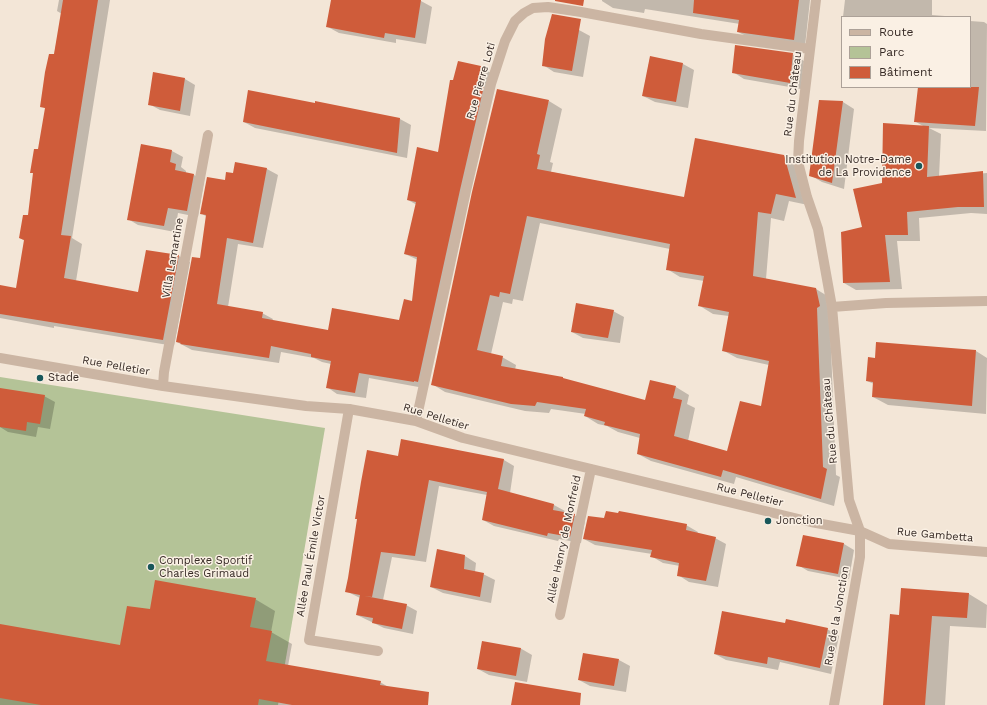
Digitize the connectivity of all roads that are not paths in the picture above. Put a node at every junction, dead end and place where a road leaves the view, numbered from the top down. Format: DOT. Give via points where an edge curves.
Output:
graph roads {
  1 [pos="816,0"];
  2 [pos="810,49"];
  3 [pos="208,135"];
  4 [pos="987,301"];
  5 [pos="832,308"];
  6 [pos="0,358"];
  7 [pos="163,386"];
  8 [pos="349,408"];
  9 [pos="416,421"];
  10 [pos="591,468"];
  11 [pos="860,530"];
  12 [pos="987,552"];
  13 [pos="560,615"];
  14 [pos="378,651"];
  15 [pos="834,705"];
  1 -- 2 [label="street, Rue du Château"];
  2 -- 5 [label="street, Rue du Château" via="798,162 818,229"];
  2 -- 9 [label="street, Rue Pierre Loti" via="701,34 548,7 533,8 524,12 515,21 505,41 491,84"];
  3 -- 7 [label="street, Villa Lamartine"];
  4 -- 5 [label="street" via="886,303"];
  5 -- 11 [label="street, Rue du Château" via="848,500"];
  6 -- 7 [label="street, Rue Pelletier"];
  7 -- 8 [label="street, Rue Pelletier" via="306,406"];
  8 -- 9 [label="street, Rue Pelletier"];
  8 -- 14 [label="street, Allée Paul Émile Victor" via="309,640"];
  9 -- 10 [label="street, Rue Pelletier" via="463,438"];
  10 -- 11 [label="street, Rue Pelletier" via="811,522"];
  10 -- 13 [label="street, Allée Henry de Monfreid"];
  11 -- 12 [label="street, Rue Gambetta" via="889,544"];
  11 -- 15 [label="street, Rue de la Jonction" via="860,557"];
}
